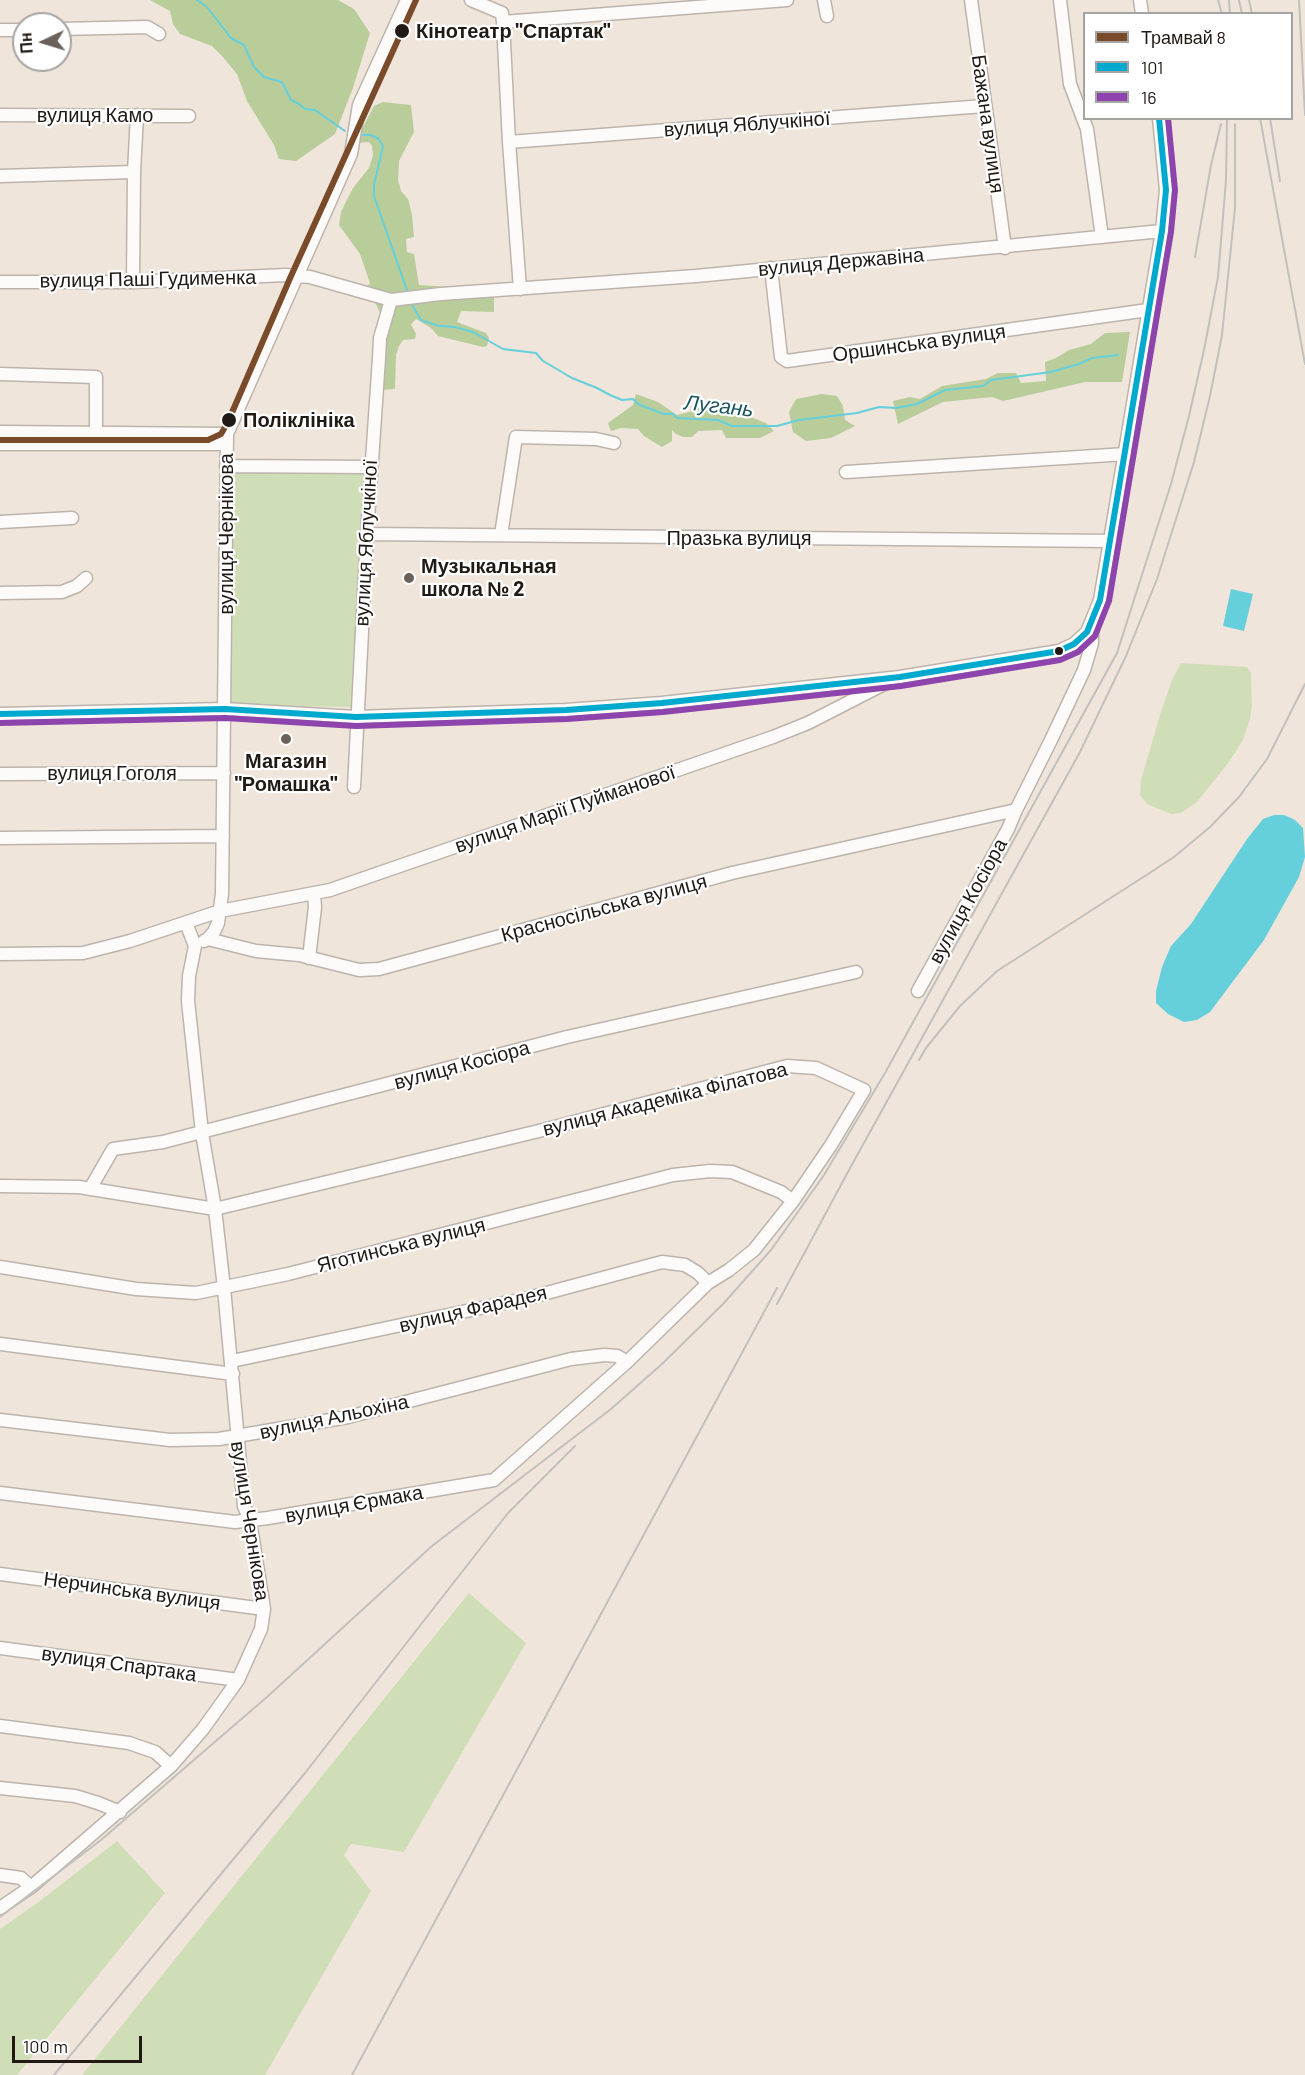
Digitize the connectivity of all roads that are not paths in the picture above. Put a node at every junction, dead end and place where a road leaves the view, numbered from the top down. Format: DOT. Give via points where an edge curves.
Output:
graph roads {
  1 [pos="399,0"];
  2 [pos="407,0"];
  3 [pos="471,0"];
  4 [pos="787,0"];
  5 [pos="824,0"];
  6 [pos="971,0"];
  7 [pos="1060,0"];
  8 [pos="492,4"];
  9 [pos="826,16"];
  10 [pos="504,22"];
  11 [pos="395,25"];
  12 [pos="72,29"];
  13 [pos="159,34"];
  14 [pos="984,105"];
  15 [pos="0,115"];
  16 [pos="137,115"];
  17 [pos="189,116"];
  18 [pos="1083,118"];
  19 [pos="1084,120"];
  20 [pos="1159,120"];
  21 [pos="509,142"];
  22 [pos="134,172"];
  23 [pos="0,176"];
  24 [pos="1162,231"];
  25 [pos="1102,237"];
  26 [pos="1005,248"];
  27 [pos="771,268"];
  28 [pos="296,276"];
  29 [pos="0,282"];
  30 [pos="133,282"];
  31 [pos="520,289"];
  32 [pos="391,300"];
  33 [pos="1148,310"];
  34 [pos="0,374"];
  35 [pos="0,432"];
  36 [pos="96,438"];
  37 [pos="226,439"];
  38 [pos="614,443"];
  39 [pos="0,444"];
  40 [pos="1125,454"];
  41 [pos="226,466"];
  42 [pos="371,467"];
  43 [pos="846,472"];
  44 [pos="72,518"];
  45 [pos="0,522"];
  46 [pos="367,534"];
  47 [pos="501,535"];
  48 [pos="1111,541"];
  49 [pos="86,578"];
  50 [pos="0,592"];
  51 [pos="1090,628"];
  52 [pos="900,676"];
  53 [pos="225,709"];
  54 [pos="0,714"];
  55 [pos="356,717"];
  56 [pos="224,773"];
  57 [pos="0,774"];
  58 [pos="354,787"];
  59 [pos="1016,810"];
  60 [pos="223,836"];
  61 [pos="0,838"];
  62 [pos="314,894"];
  63 [pos="220,911"];
  64 [pos="186,923"];
  65 [pos="208,939"];
  66 [pos="195,946"];
  67 [pos="0,954"];
  68 [pos="309,958"];
  69 [pos="856,972"];
  70 [pos="918,991"];
  71 [pos="202,1132"];
  72 [pos="0,1186"];
  73 [pos="90,1189"];
  74 [pos="793,1201"];
  75 [pos="215,1209"];
  76 [pos="0,1267"];
  77 [pos="708,1283"];
  78 [pos="224,1288"];
  79 [pos="0,1344"];
  80 [pos="627,1362"];
  81 [pos="232,1368"];
  82 [pos="0,1420"];
  83 [pos="236,1437"];
  84 [pos="0,1493"];
  85 [pos="250,1521"];
  86 [pos="0,1574"];
  87 [pos="264,1609"];
  88 [pos="0,1648"];
  89 [pos="238,1680"];
  90 [pos="0,1726"];
  91 [pos="171,1766"];
  92 [pos="0,1788"];
  93 [pos="120,1812"];
  94 [pos="0,1875"];
  95 [pos="31,1887"];
  96 [pos="0,1908"];
  1 -- 11 [label="street"];
  2 -- 11 [label="street, вулиця Чернікова"];
  3 -- 8 [label="street"];
  4 -- 10 [label="street"];
  5 -- 9 [label="street"];
  6 -- 14 [label="street, Бажана вулиця"];
  7 -- 18 [label="street" via="1071,84"];
  8 -- 10 [label="street"];
  10 -- 21 [label="street"];
  11 -- 28 [label="street, вулиця Чернікова" via="359,105 351,154"];
  12 -- 13 [label="street" via="147,27"];
  14 -- 21 [label="street, вулиця Яблучкіної"];
  14 -- 26 [label="street, Бажана вулиця"];
  15 -- 16 [label="street, вулиця Камо"];
  16 -- 17 [label="street, вулиця Камо"];
  16 -- 22 [label="street"];
  19 -- 25 [label="street"];
  20 -- 24 [label="street, вулиця Косіора" via="1167,190"];
  21 -- 31 [label="street"];
  22 -- 23 [label="street"];
  22 -- 30 [label="street"];
  24 -- 25 [label="street, вулиця Державіна"];
  24 -- 33 [label="street, вулиця Косіора"];
  25 -- 26 [label="street, вулиця Державіна"];
  26 -- 27 [label="street, вулиця Державіна"];
  27 -- 31 [label="street, вулиця Державіна"];
  27 -- 33 [label="street, Оршинська вулиця" via="781,357 788,361"];
  28 -- 30 [label="street, вулиця Паші Гудименка"];
  28 -- 32 [label="street, вулиця Паші Гудименка"];
  28 -- 37 [label="street, вулиця Чернікова"];
  29 -- 30 [label="street, вулиця Паші Гудименка"];
  31 -- 32 [label="street, вулиця Державіна"];
  32 -- 42 [label="street, вулиця Яблучкіної" via="380,338"];
  33 -- 40 [label="street, вулиця Косіора"];
  34 -- 36 [label="street" via="96,377"];
  35 -- 36 [label="street"];
  36 -- 37 [label="street"];
  36 -- 39 [label="street"];
  37 -- 41 [label="street, вулиця Чернікова"];
  38 -- 47 [label="street" via="516,437"];
  40 -- 43 [label="street"];
  40 -- 48 [label="street, вулиця Косіора"];
  41 -- 42 [label="street"];
  41 -- 53 [label="street, вулиця Чернікова"];
  42 -- 46 [label="street, вулиця Яблучкіної"];
  44 -- 45 [label="street"];
  46 -- 47 [label="street, Празька вулиця"];
  46 -- 55 [label="street, вулиця Яблучкіної"];
  47 -- 48 [label="street, Празька вулиця"];
  48 -- 51 [label="street, вулиця Косіора" via="1100,600"];
  49 -- 50 [label="street" via="62,592"];
  51 -- 52 [label="street" via="1074,644 1059,651"];
  51 -- 59 [label="street, вулиця Косіора" via="1092,643 1084,670"];
  52 -- 55 [label="street" via="662,703"];
  52 -- 62 [label="street, вулиця Марії Пуйманової" via="773,737"];
  53 -- 54 [label="street"];
  53 -- 55 [label="street"];
  53 -- 56 [label="street, вулиця Чернікова"];
  55 -- 58 [label="street, вулиця Яблучкіної"];
  56 -- 57 [label="street, вулиця Гоголя"];
  56 -- 60 [label="street, вулиця Чернікова"];
  59 -- 68 [label="street, Красносільська вулиця" via="732,873 379,969 359,970"];
  59 -- 70 [label="street, вулиця Косіора"];
  60 -- 61 [label="street"];
  60 -- 63 [label="street, вулиця Чернікова"];
  62 -- 63 [label="street, вулиця Марії Пуйманової"];
  62 -- 68 [label="street"];
  63 -- 64 [label="street"];
  63 -- 65 [label="street"];
  64 -- 66 [label="street"];
  64 -- 67 [label="street" via="83,953"];
  65 -- 66 [label="street"];
  65 -- 68 [label="street, Красносільська вулиця"];
  66 -- 71 [label="street, вулиця Чернікова" via="188,1001"];
  69 -- 71 [label="street, вулиця Косіора" via="567,1037"];
  71 -- 73 [label="street, вулиця Косіора" via="113,1149"];
  71 -- 75 [label="street, вулиця Чернікова"];
  72 -- 73 [label="street"];
  73 -- 75 [label="street"];
  74 -- 75 [label="street, вулиця Академіка Філатова" via="864,1090 816,1068 787,1066"];
  74 -- 77 [label="street, вулиця Академіка Філатова" via="753,1250"];
  74 -- 78 [label="street, Яготинська вулиця" via="732,1172 673,1175"];
  75 -- 78 [label="street, вулиця Чернікова"];
  76 -- 78 [label="street, Яготинська вулиця" via="152,1290 196,1293"];
  77 -- 80 [label="street, вулиця Академіка Філатова"];
  77 -- 81 [label="street, вулиця Фарадея" via="685,1265 662,1263"];
  78 -- 81 [label="street, вулиця Чернікова"];
  79 -- 81 [label="street, вулиця Фарадея"];
  80 -- 83 [label="street, вулиця Альохіна" via="604,1355 571,1359 348,1417"];
  80 -- 85 [label="street, вулиця Єрмака" via="494,1480"];
  81 -- 83 [label="street, вулиця Чернікова"];
  82 -- 83 [label="street, вулиця Альохіна" via="170,1440"];
  83 -- 85 [label="street, вулиця Чернікова" via="244,1506"];
  84 -- 85 [label="street, вулиця Єрмака" via="220,1521"];
  85 -- 87 [label="street, вулиця Чернікова"];
  86 -- 87 [label="street, Нерчинська вулиця"];
  87 -- 89 [label="street, вулиця Чернікова" via="261,1629"];
  88 -- 89 [label="street, вулиця Спартака"];
  89 -- 91 [label="street, вулиця Чернікова"];
  90 -- 91 [label="street" via="129,1743 155,1752"];
  91 -- 93 [label="street, вулиця Чернікова"];
  92 -- 93 [label="street" via="75,1796"];
  93 -- 95 [label="street, вулиця Чернікова"];
  94 -- 95 [label="street" via="21,1878"];
  95 -- 96 [label="street, вулиця Чернікова"];
}
